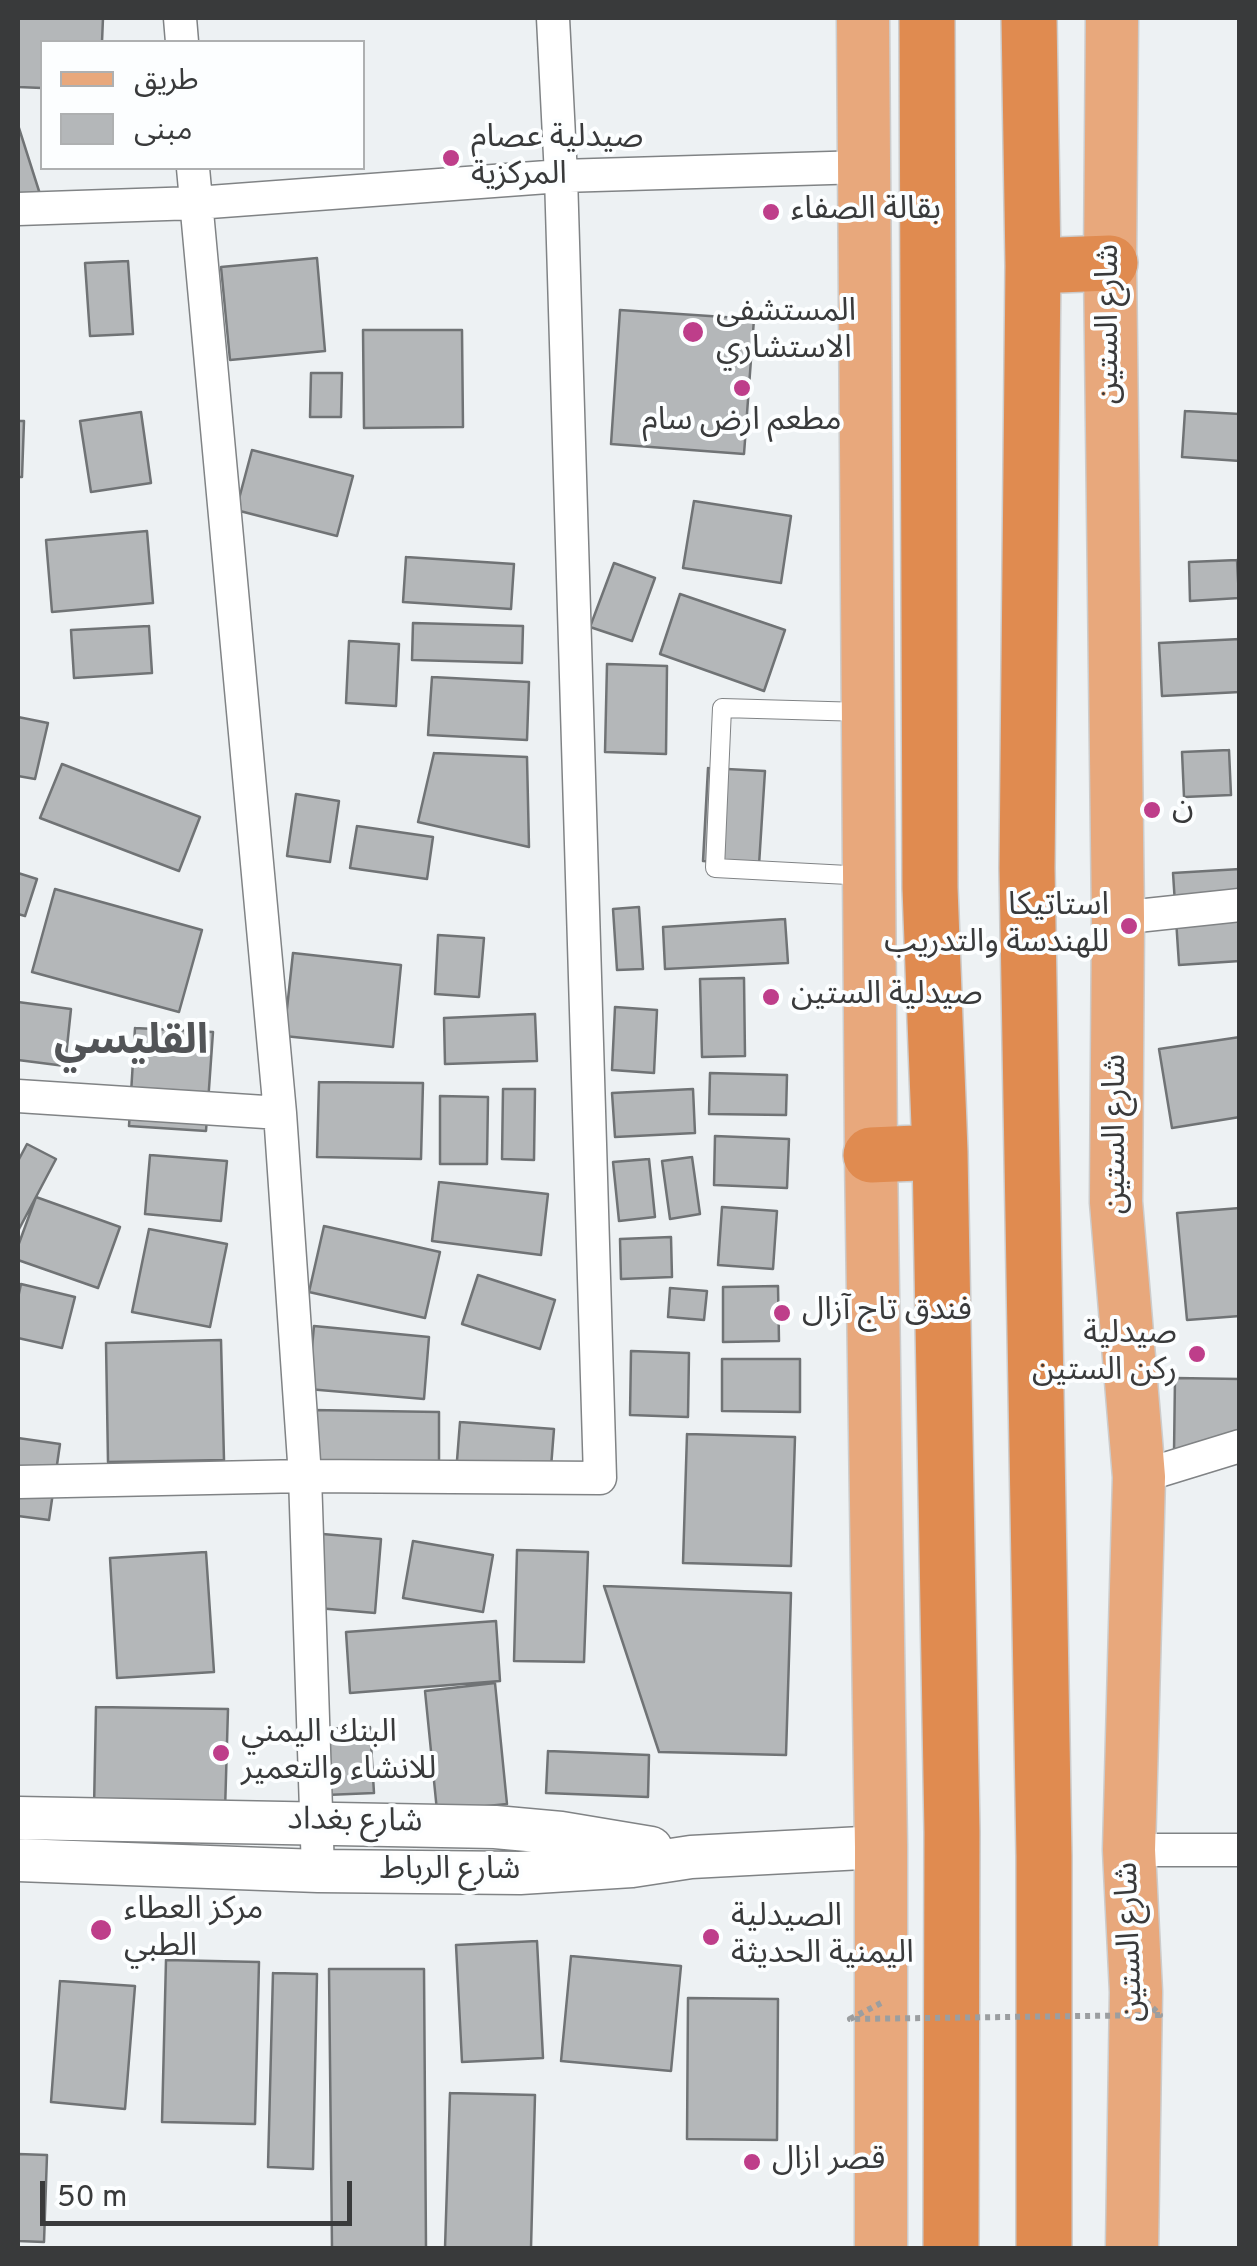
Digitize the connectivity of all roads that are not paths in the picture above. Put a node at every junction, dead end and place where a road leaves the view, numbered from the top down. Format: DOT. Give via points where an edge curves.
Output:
graph roads {
  1 [pos="552,18"];
  2 [pos="863,18"];
  3 [pos="927,18"];
  4 [pos="1028,18"];
  5 [pos="1112,18"];
  6 [pos="864,167"];
  7 [pos="193,170"];
  8 [pos="561,176"];
  9 [pos="196,204"];
  10 [pos="18,208"];
  11 [pos="1110,264"];
  12 [pos="1033,266"];
  13 [pos="868,712"];
  14 [pos="869,876"];
  15 [pos="1240,905"];
  16 [pos="1118,918"];
  17 [pos="18,1096"];
  18 [pos="280,1114"];
  19 [pos="940,1152"];
  20 [pos="871,1155"];
  21 [pos="1240,1446"];
  22 [pos="305,1476"];
  23 [pos="1139,1477"];
  24 [pos="18,1482"];
  25 [pos="18,1818"];
  26 [pos="317,1822"];
  27 [pos="881,1847"];
  28 [pos="1129,1850"];
  29 [pos="1240,1850"];
  30 [pos="691,1857"];
  31 [pos="18,1860"];
  32 [pos="318,1871"];
  33 [pos="882,2248"];
  34 [pos="951,2248"];
  35 [pos="1044,2248"];
  36 [pos="1132,2248"];
  1 -- 8 [label="street"];
  2 -- 6 [label="main road"];
  3 -- 19 [label="highway" via="930,888"];
  4 -- 12 [label="highway"];
  5 -- 11 [label="main road, شارع الستين"];
  6 -- 8 [label="street"];
  6 -- 13 [label="main road"];
  7 -- 9 [label="street"];
  8 -- 9 [label="street"];
  8 -- 22 [label="street" via="600,1478"];
  9 -- 10 [label="street"];
  9 -- 18 [label="street"];
  11 -- 12 [label="highway"];
  11 -- 16 [label="main road, شارع الستين"];
  12 -- 35 [label="highway" via="1027,868"];
  13 -- 14 [label="main road"];
  13 -- 14 [label="lane" via="722,708 715,868"];
  14 -- 20 [label="main road"];
  15 -- 16 [label="street"];
  16 -- 23 [label="main road, شارع الستين" via="1116,1202"];
  17 -- 18 [label="street"];
  18 -- 22 [label="street"];
  19 -- 20 [label="highway"];
  19 -- 34 [label="highway" via="952,1832"];
  20 -- 27 [label="main road"];
  21 -- 23 [label="street"];
  22 -- 24 [label="street"];
  22 -- 26 [label="street"];
  23 -- 28 [label="main road, شارع الستين"];
  25 -- 26 [label="street, شارع بغداد"];
  26 -- 30 [label="street, شارع بغداد" via="561,1833"];
  26 -- 32 [label="street"];
  27 -- 30 [label="street, شارع الرباط"];
  27 -- 33 [label="main road"];
  28 -- 29 [label="street"];
  28 -- 36 [label="main road, شارع الستين" via="1136,1992"];
  30 -- 32 [label="street, شارع الرباط" via="520,1873"];
  31 -- 32 [label="street, شارع الرباط"];
}
